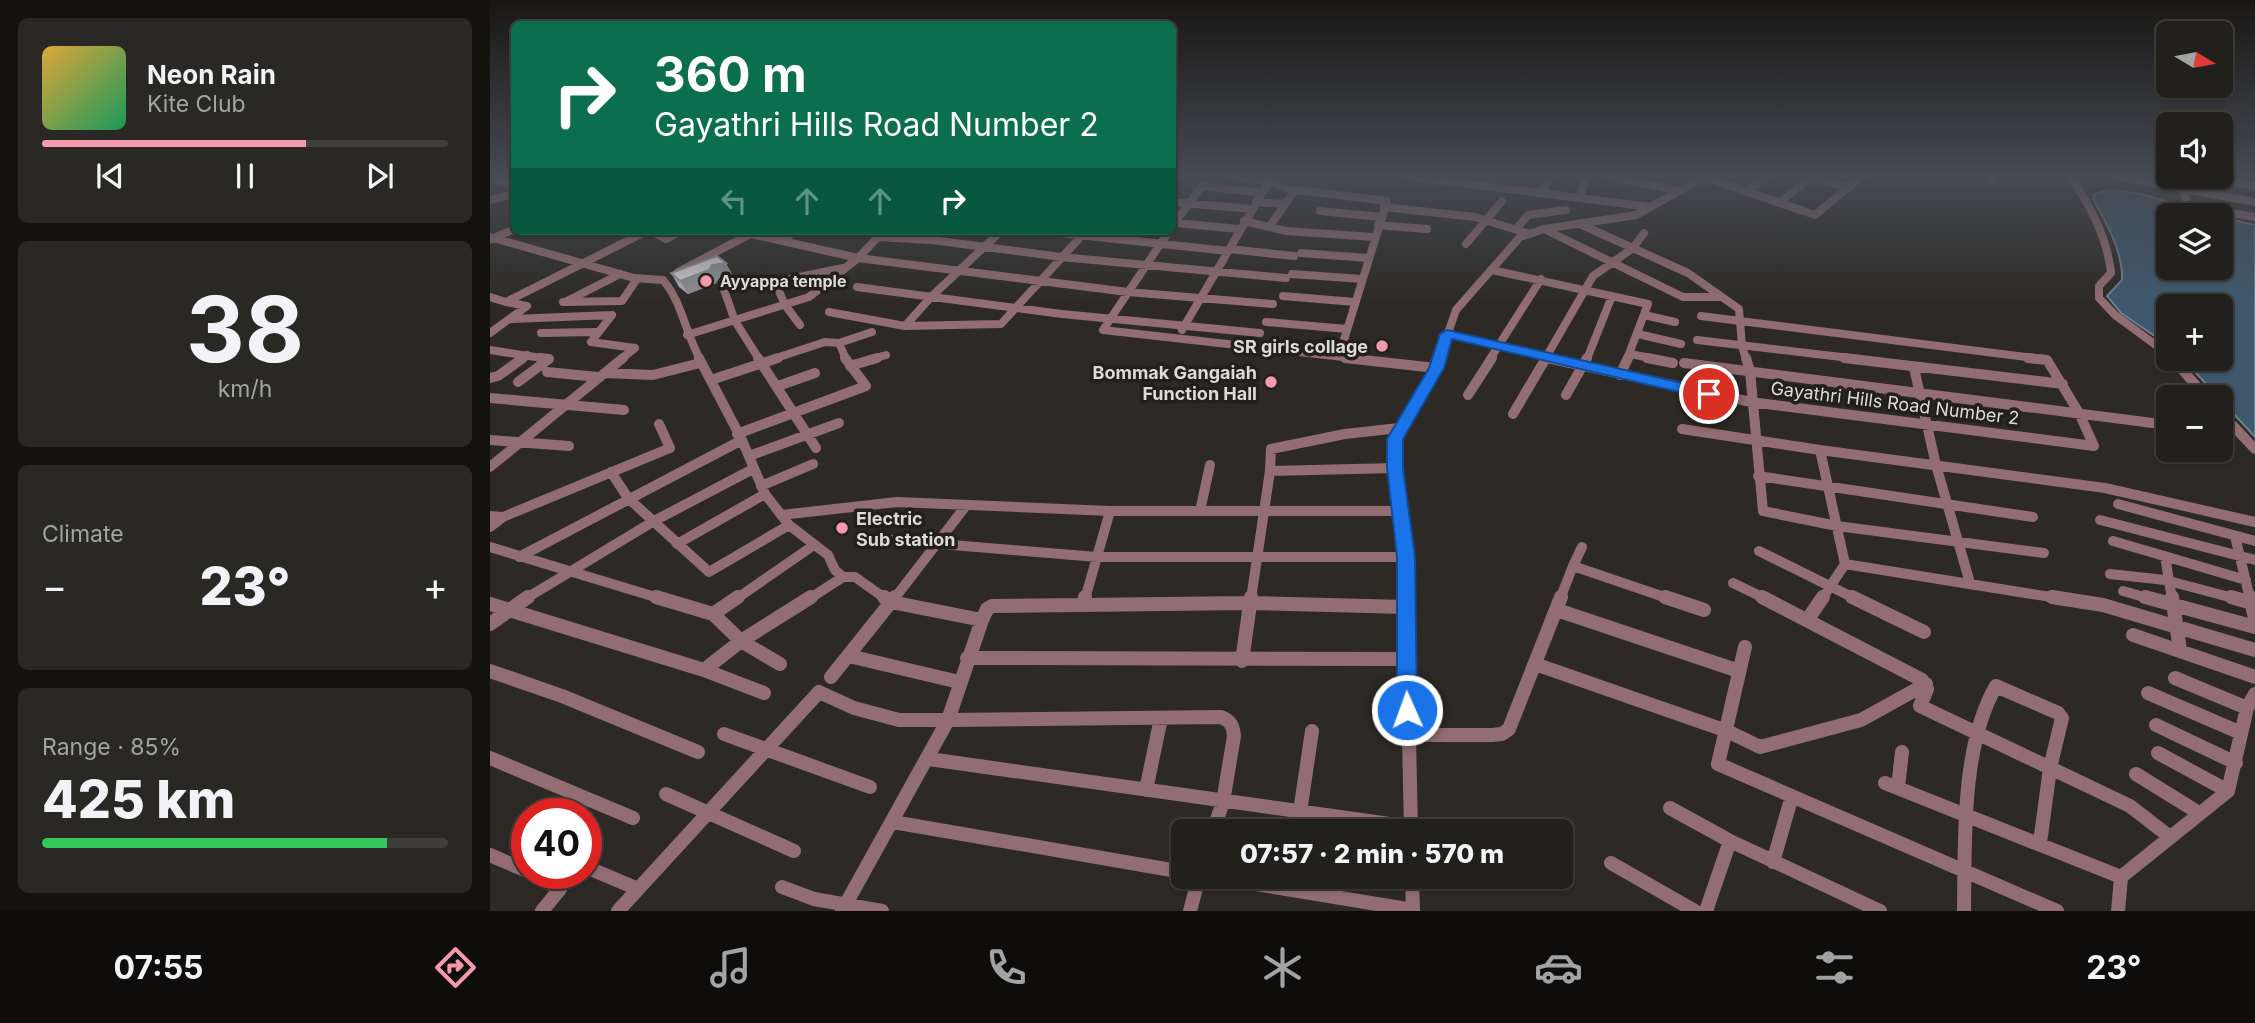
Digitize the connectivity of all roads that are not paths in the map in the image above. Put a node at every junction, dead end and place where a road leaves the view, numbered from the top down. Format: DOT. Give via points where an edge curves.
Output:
graph roads {
  1 [pos="1246,219"];
  2 [pos="1275,219"];
  3 [pos="1380,219"];
  4 [pos="1390,219"];
  5 [pos="1479,219"];
  6 [pos="1527,219"];
  7 [pos="1624,219"];
  8 [pos="2096,219"];
  9 [pos="1487,220"];
  10 [pos="1176,225"];
  11 [pos="1242,225"];
  12 [pos="1582,225"];
  13 [pos="1270,226"];
  14 [pos="1427,229"];
  15 [pos="1544,229"];
  16 [pos="511,230"];
  17 [pos="1522,231"];
  18 [pos="1644,233"];
  19 [pos="641,235"];
  20 [pos="658,235"];
  21 [pos="674,235"];
  22 [pos="747,235"];
  23 [pos="764,235"];
  24 [pos="790,235"];
  25 [pos="880,235"];
  26 [pos="890,235"];
  27 [pos="996,235"];
  28 [pos="1083,235"];
  29 [pos="1092,235"];
  30 [pos="1166,235"];
  31 [pos="1374,237"];
  32 [pos="491,239"];
  33 [pos="781,240"];
  34 [pos="1160,244"];
  35 [pos="1466,244"];
  36 [pos="983,247"];
  37 [pos="1633,248"];
  38 [pos="1229,250"];
  39 [pos="1061,257"];
  40 [pos="858,258"];
  41 [pos="1368,258"];
  42 [pos="582,263"];
  43 [pos="1612,263"];
  44 [pos="1145,266"];
  45 [pos="846,267"];
  46 [pos="1492,270"];
  47 [pos="958,271"];
  48 [pos="1215,271"];
  49 [pos="620,274"];
  50 [pos="637,279"];
  51 [pos="1362,279"];
  52 [pos="1541,279"];
  53 [pos="663,280"];
  54 [pos="1041,282"];
  55 [pos="722,284"];
  56 [pos="857,287"];
  57 [pos="1583,289"];
  58 [pos="1128,292"];
  59 [pos="930,296"];
  60 [pos="1283,296"];
  61 [pos="1612,296"];
  62 [pos="490,297"];
  63 [pos="1201,297"];
  64 [pos="1722,297"];
  65 [pos="506,302"];
  66 [pos="1355,302"];
  67 [pos="1272,304"];
  68 [pos="490,305"];
  69 [pos="785,305"];
  70 [pos="1018,307"];
  71 [pos="829,312"];
  72 [pos="1644,315"];
  73 [pos="1701,316"];
  74 [pos="1111,318"];
  75 [pos="512,319"];
  76 [pos="735,321"];
  77 [pos="1266,322"];
  78 [pos="1675,322"];
  79 [pos="1740,322"];
  80 [pos="800,325"];
  81 [pos="905,326"];
  82 [pos="1183,327"];
  83 [pos="1347,330"];
  84 [pos="596,332"];
  85 [pos="872,332"];
  86 [pos="490,333"];
  87 [pos="541,333"];
  88 [pos="1260,333"];
  89 [pos="1447,334"];
  90 [pos="1639,334"];
  91 [pos="687,335"];
  92 [pos="1178,339"];
  93 [pos="1697,340"];
  94 [pos="838,343"];
  95 [pos="1681,344"];
  96 [pos="2156,345"];
  97 [pos="1499,346"];
  98 [pos="1742,346"];
  99 [pos="490,350"];
  100 [pos="1630,354"];
  101 [pos="527,355"];
  102 [pos="886,355"];
  103 [pos="1339,356"];
  104 [pos="1546,357"];
  105 [pos="759,362"];
  106 [pos="700,363"];
  107 [pos="850,366"];
  108 [pos="1584,366"];
  109 [pos="1436,368"];
  110 [pos="1914,368"];
  111 [pos="1750,371"];
  112 [pos="2183,371"];
  113 [pos="547,372"];
  114 [pos="815,373"];
  115 [pos="601,375"];
  116 [pos="1620,376"];
  117 [pos="490,378"];
  118 [pos="711,380"];
  119 [pos="518,382"];
  120 [pos="2063,384"];
  121 [pos="2196,385"];
  122 [pos="778,386"];
  123 [pos="1918,391"];
  124 [pos="1468,395"];
  125 [pos="1566,395"];
  126 [pos="490,398"];
  127 [pos="1751,402"];
  128 [pos="564,405"];
  129 [pos="624,410"];
  130 [pos="794,413"];
  131 [pos="2079,413"];
  132 [pos="1513,414"];
  133 [pos="2156,423"];
  134 [pos="659,424"];
  135 [pos="839,424"];
  136 [pos="1927,426"];
  137 [pos="2233,426"];
  138 [pos="1399,428"];
  139 [pos="1682,429"];
  140 [pos="809,435"];
  141 [pos="740,437"];
  142 [pos="490,439"];
  143 [pos="1754,440"];
  144 [pos="520,441"];
  145 [pos="569,446"];
  146 [pos="816,448"];
  147 [pos="2255,449"];
  148 [pos="1820,450"];
  149 [pos="750,456"];
  150 [pos="813,464"];
  151 [pos="1210,465"];
  152 [pos="1936,465"];
  153 [pos="490,467"];
  154 [pos="1395,468"];
  155 [pos="753,469"];
  156 [pos="1270,471"];
  157 [pos="611,472"];
  158 [pos="1758,476"];
  159 [pos="1829,485"];
  160 [pos="763,490"];
  161 [pos="628,498"];
  162 [pos="1946,503"];
  163 [pos="2118,504"];
  164 [pos="965,507"];
  165 [pos="1264,509"];
  166 [pos="1110,511"];
  167 [pos="1200,511"];
  168 [pos="1401,511"];
  169 [pos="490,516"];
  170 [pos="503,517"];
  171 [pos="2033,517"];
  172 [pos="785,520"];
  173 [pos="2100,520"];
  174 [pos="654,521"];
  175 [pos="2255,522"];
  176 [pos="1837,526"];
  177 [pos="490,527"];
  178 [pos="2235,536"];
  179 [pos="869,538"];
  180 [pos="1958,541"];
  181 [pos="2113,541"];
  182 [pos="2255,541"];
  183 [pos="677,544"];
  184 [pos="814,545"];
  185 [pos="937,545"];
  186 [pos="490,547"];
  187 [pos="1581,547"];
  188 [pos="1759,551"];
  189 [pos="2044,553"];
  190 [pos="1258,556"];
  191 [pos="2165,556"];
  192 [pos="519,557"];
  193 [pos="1097,557"];
  194 [pos="1406,557"];
  195 [pos="2242,557"];
  196 [pos="2255,560"];
  197 [pos="1845,564"];
  198 [pos="1573,566"];
  199 [pos="567,572"];
  200 [pos="2110,574"];
  201 [pos="843,576"];
  202 [pos="2169,579"];
  203 [pos="2246,580"];
  204 [pos="1732,583"];
  205 [pos="1970,583"];
  206 [pos="1830,586"];
  207 [pos="2123,591"];
  208 [pos="891,602"];
  209 [pos="2171,602"];
  210 [pos="1249,603"];
  211 [pos="490,604"];
  212 [pos="2253,604"];
  213 [pos="1083,605"];
  214 [pos="1406,607"];
  215 [pos="508,609"];
  216 [pos="1557,610"];
  217 [pos="1704,610"];
  218 [pos="713,614"];
  219 [pos="2255,618"];
  220 [pos="1808,619"];
  221 [pos="982,620"];
  222 [pos="490,624"];
  223 [pos="2176,626"];
  224 [pos="2255,627"];
  225 [pos="1924,632"];
  226 [pos="2133,635"];
  227 [pos="741,641"];
  228 [pos="1745,647"];
  229 [pos="2180,650"];
  230 [pos="2255,650"];
  231 [pos="849,656"];
  232 [pos="967,658"];
  233 [pos="1405,659"];
  234 [pos="1242,661"];
  235 [pos="780,664"];
  236 [pos="1535,664"];
  237 [pos="704,670"];
  238 [pos="490,671"];
  239 [pos="1739,671"];
  240 [pos="831,677"];
  241 [pos="2255,677"];
  242 [pos="2175,678"];
  243 [pos="959,682"];
  244 [pos="1926,684"];
  245 [pos="764,693"];
  246 [pos="2148,693"];
  247 [pos="2255,694"];
  248 [pos="2247,708"];
  249 [pos="1161,718"];
  250 [pos="948,720"];
  251 [pos="2157,725"];
  252 [pos="1312,731"];
  253 [pos="1727,731"];
  254 [pos="2241,733"];
  255 [pos="724,734"];
  256 [pos="1408,735"];
  257 [pos="1978,735"];
  258 [pos="765,751"];
  259 [pos="698,752"];
  260 [pos="1902,752"];
  261 [pos="2158,753"];
  262 [pos="490,758"];
  263 [pos="929,759"];
  264 [pos="2236,763"];
  265 [pos="2050,768"];
  266 [pos="2136,774"];
  267 [pos="870,787"];
  268 [pos="1146,790"];
  269 [pos="2228,791"];
  270 [pos="666,793"];
  271 [pos="1792,796"];
  272 [pos="1223,802"];
  273 [pos="1670,808"];
  274 [pos="709,811"];
  275 [pos="1300,812"];
  276 [pos="1967,813"];
  277 [pos="2200,813"];
  278 [pos="634,818"];
  279 [pos="1217,819"];
  280 [pos="1346,819"];
  281 [pos="1411,819"];
  282 [pos="893,822"];
  283 [pos="2170,837"];
  284 [pos="1730,841"];
  285 [pos="2040,843"];
  286 [pos="794,851"];
  287 [pos="490,855"];
  288 [pos="1773,862"];
  289 [pos="1611,863"];
  290 [pos="511,864"];
  291 [pos="1171,870"];
  292 [pos="1965,872"];
  293 [pos="602,874"];
  294 [pos="2121,877"];
  295 [pos="782,887"];
  296 [pos="560,889"];
  297 [pos="638,889"];
  298 [pos="1196,889"];
  299 [pos="1284,889"];
  300 [pos="1412,889"];
  301 [pos="1848,905"];
  302 [pos="844,908"];
  303 [pos="542,911"];
  304 [pos="618,911"];
  305 [pos="882,911"];
  306 [pos="1190,911"];
  307 [pos="1413,911"];
  308 [pos="1695,911"];
  309 [pos="1706,911"];
  310 [pos="1880,911"];
  311 [pos="1965,911"];
  312 [pos="2057,911"];
  313 [pos="2118,911"];
  1 -- 11 [label="street"];
  2 -- 13 [label="street"];
  3 -- 31 [label="street"];
  4 -- 14 [label="street"];
  5 -- 9 [label="street"];
  6 -- 17 [label="street"];
  7 -- 12 [label="street"];
  8 -- 96 [label="street" via="2109,250 2111,273 2099,284 2099,299"];
  9 -- 17 [label="street"];
  9 -- 35 [label="street"];
  10 -- 11 [label="street"];
  11 -- 13 [label="street"];
  11 -- 38 [label="street"];
  12 -- 15 [label="street"];
  12 -- 37 [label="street"];
  13 -- 31 [label="street"];
  15 -- 17 [label="street"];
  15 -- 43 [label="street"];
  16 -- 32 [label="street"];
  17 -- 46 [label="street"];
  18 -- 37 [label="street"];
  19 -- 42 [label="street"];
  20 -- 21 [label="street" via="666,239"];
  22 -- 53 [label="street"];
  23 -- 33 [label="street"];
  24 -- 33 [label="street"];
  25 -- 40 [label="street"];
  26 -- 36 [label="street"];
  27 -- 36 [label="street"];
  28 -- 39 [label="street"];
  29 -- 34 [label="street"];
  30 -- 34 [label="street"];
  31 -- 41 [label="street"];
  32 -- 42 [label="street"];
  33 -- 40 [label="street"];
  34 -- 38 [label="street"];
  34 -- 44 [label="street"];
  36 -- 39 [label="street"];
  36 -- 47 [label="street"];
  37 -- 43 [label="street"];
  37 -- 64 [label="street" via="1688,273"];
  38 -- 41 [label="street"];
  38 -- 48 [label="street"];
  39 -- 44 [label="street"];
  39 -- 54 [label="street"];
  40 -- 45 [label="street"];
  40 -- 47 [label="street"];
  41 -- 51 [label="street"];
  42 -- 49 [label="street"];
  42 -- 65 [label="street"];
  43 -- 57 [label="street" via="1592,276"];
  43 -- 64 [label="street" via="1683,297"];
  44 -- 48 [label="street"];
  44 -- 58 [label="street"];
  45 -- 69 [label="street" via="809,297"];
  45 -- 69 [label="street" via="775,282"];
  46 -- 52 [label="street"];
  46 -- 89 [label="street" via="1463,299"];
  47 -- 54 [label="street"];
  47 -- 59 [label="street"];
  48 -- 51 [label="street"];
  48 -- 63 [label="street"];
  49 -- 50 [label="street"];
  49 -- 50 [label="street" via="563,302 622,300"];
  50 -- 53 [label="street"];
  51 -- 66 [label="street"];
  52 -- 57 [label="street"];
  52 -- 97 [label="street"];
  53 -- 91 [label="street" via="676,295"];
  54 -- 58 [label="street"];
  54 -- 70 [label="street"];
  55 -- 76 [label="street"];
  56 -- 59 [label="street"];
  57 -- 61 [label="street"];
  57 -- 104 [label="street"];
  58 -- 63 [label="street"];
  58 -- 74 [label="street"];
  59 -- 70 [label="street"];
  59 -- 81 [label="street"];
  60 -- 66 [label="street"];
  61 -- 72 [label="street" via="1648,304"];
  61 -- 108 [label="street"];
  62 -- 65 [label="street"];
  63 -- 67 [label="street"];
  63 -- 82 [label="street"];
  64 -- 79 [label="street" via="1739,309"];
  65 -- 68 [label="street"];
  65 -- 75 [label="street" via="527,306"];
  66 -- 83 [label="street"];
  69 -- 76 [label="street"];
  69 -- 80 [label="street"];
  70 -- 74 [label="street"];
  70 -- 81 [label="street" via="1001,324"];
  71 -- 81 [label="street"];
  72 -- 78 [label="street"];
  72 -- 90 [label="street"];
  73 -- 79 [label="street"];
  74 -- 82 [label="street"];
  74 -- 92 [label="street" via="1102,330"];
  75 -- 84 [label="street" via="612,315"];
  75 -- 86 [label="street"];
  76 -- 91 [label="street"];
  76 -- 105 [label="street"];
  77 -- 83 [label="street"];
  79 -- 98 [label="street"];
  79 -- 120 [label="street" via="2043,359 2051,363"];
  82 -- 88 [label="street"];
  82 -- 92 [label="street"];
  83 -- 103 [label="street"];
  84 -- 87 [label="street"];
  84 -- 115 [label="street" via="591,342 635,347"];
  85 -- 94 [label="street"];
  89 -- 97 [label="street, Gayathri Hills Road Number 2"];
  89 -- 109 [label="street"];
  90 -- 95 [label="street"];
  90 -- 100 [label="street"];
  91 -- 106 [label="street"];
  92 -- 103 [label="street"];
  93 -- 98 [label="street"];
  94 -- 105 [label="street" via="825,342"];
  94 -- 107 [label="street"];
  97 -- 104 [label="street, Gayathri Hills Road Number 2"];
  97 -- 124 [label="street"];
  98 -- 110 [label="street"];
  98 -- 111 [label="street"];
  99 -- 101 [label="street"];
  100 -- 111 [label="street"];
  100 -- 116 [label="street"];
  101 -- 117 [label="street"];
  101 -- 119 [label="street" via="549,360"];
  102 -- 107 [label="street"];
  103 -- 109 [label="street"];
  104 -- 108 [label="street, Gayathri Hills Road Number 2"];
  104 -- 132 [label="street"];
  105 -- 118 [label="street"];
  105 -- 122 [label="street"];
  106 -- 115 [label="street" via="668,375"];
  106 -- 118 [label="street"];
  107 -- 130 [label="street" via="866,386"];
  108 -- 116 [label="street, Gayathri Hills Road Number 2"];
  108 -- 125 [label="street"];
  109 -- 138 [label="street"];
  110 -- 120 [label="street"];
  110 -- 123 [label="street"];
  111 -- 123 [label="street"];
  111 -- 127 [label="street"];
  112 -- 121 [label="street"];
  113 -- 115 [label="street"];
  114 -- 122 [label="street"];
  115 -- 128 [label="street"];
  116 -- 127 [label="street, Gayathri Hills Road Number 2"];
  118 -- 141 [label="street"];
  120 -- 131 [label="street"];
  122 -- 130 [label="street"];
  123 -- 131 [label="street"];
  123 -- 136 [label="street"];
  126 -- 128 [label="street"];
  127 -- 136 [label="street, Gayathri Hills Road Number 2"];
  127 -- 143 [label="street"];
  128 -- 129 [label="street"];
  128 -- 144 [label="street"];
  130 -- 140 [label="street"];
  130 -- 141 [label="street"];
  131 -- 133 [label="street"];
  131 -- 136 [label="street, Gayathri Hills Road Number 2" via="2094,446"];
  134 -- 157 [label="street" via="670,448"];
  135 -- 140 [label="street"];
  136 -- 152 [label="street"];
  137 -- 147 [label="street"];
  138 -- 154 [label="street"];
  138 -- 156 [label="street" via="1271,449"];
  139 -- 143 [label="street"];
  140 -- 146 [label="street"];
  140 -- 149 [label="street"];
  141 -- 149 [label="street"];
  141 -- 161 [label="street"];
  142 -- 144 [label="street"];
  143 -- 148 [label="street"];
  143 -- 158 [label="street"];
  144 -- 145 [label="street"];
  144 -- 153 [label="street"];
  148 -- 152 [label="street"];
  148 -- 159 [label="street"];
  149 -- 155 [label="street"];
  150 -- 160 [label="street"];
  151 -- 167 [label="street"];
  152 -- 162 [label="street"];
  152 -- 175 [label="street" via="2105,488"];
  154 -- 156 [label="street"];
  154 -- 168 [label="street"];
  155 -- 160 [label="street"];
  155 -- 174 [label="street"];
  156 -- 165 [label="street"];
  157 -- 161 [label="street"];
  157 -- 170 [label="street"];
  158 -- 159 [label="street"];
  158 -- 176 [label="street" via="1763,510"];
  159 -- 162 [label="street"];
  159 -- 176 [label="street"];
  160 -- 172 [label="street"];
  160 -- 183 [label="street"];
  161 -- 174 [label="street"];
  161 -- 192 [label="street"];
  162 -- 171 [label="street"];
  162 -- 180 [label="street"];
  163 -- 178 [label="street"];
  164 -- 166 [label="street"];
  164 -- 172 [label="street" via="861,503"];
  164 -- 185 [label="street"];
  165 -- 167 [label="street"];
  165 -- 168 [label="street"];
  165 -- 190 [label="street"];
  166 -- 167 [label="street"];
  166 -- 193 [label="street"];
  168 -- 194 [label="street"];
  169 -- 170 [label="street"];
  170 -- 177 [label="street"];
  172 -- 183 [label="street" via="709,572"];
  172 -- 184 [label="street"];
  173 -- 195 [label="street"];
  174 -- 183 [label="street"];
  174 -- 199 [label="street"];
  176 -- 180 [label="street"];
  176 -- 197 [label="street"];
  178 -- 182 [label="street"];
  178 -- 195 [label="street"];
  179 -- 185 [label="street"];
  180 -- 189 [label="street"];
  180 -- 205 [label="street"];
  181 -- 191 [label="street"];
  184 -- 201 [label="street"];
  184 -- 218 [label="street"];
  185 -- 193 [label="street"];
  185 -- 208 [label="street"];
  186 -- 192 [label="street"];
  187 -- 198 [label="street"];
  188 -- 206 [label="street"];
  190 -- 193 [label="street"];
  190 -- 194 [label="street"];
  190 -- 210 [label="street"];
  191 -- 202 [label="street"];
  191 -- 203 [label="street"];
  192 -- 199 [label="street"];
  193 -- 213 [label="street"];
  194 -- 214 [label="street"];
  195 -- 196 [label="street"];
  195 -- 203 [label="street"];
  197 -- 205 [label="street"];
  197 -- 206 [label="street"];
  198 -- 216 [label="street"];
  198 -- 217 [label="street"];
  199 -- 215 [label="street"];
  199 -- 218 [label="street"];
  200 -- 202 [label="street"];
  201 -- 208 [label="street" via="855,577"];
  201 -- 227 [label="street"];
  202 -- 209 [label="street"];
  202 -- 212 [label="street"];
  203 -- 212 [label="street"];
  204 -- 220 [label="street"];
  205 -- 223 [label="street" via="2103,605"];
  206 -- 220 [label="street"];
  206 -- 225 [label="street"];
  207 -- 209 [label="street"];
  208 -- 221 [label="street"];
  208 -- 231 [label="street"];
  209 -- 223 [label="street"];
  209 -- 224 [label="street"];
  210 -- 213 [label="street"];
  210 -- 214 [label="street"];
  210 -- 234 [label="street"];
  211 -- 215 [label="street"];
  212 -- 219 [label="street"];
  213 -- 221 [label="street" via="992,606"];
  214 -- 233 [label="street"];
  215 -- 222 [label="street"];
  215 -- 237 [label="street"];
  216 -- 236 [label="street"];
  216 -- 239 [label="street"];
  218 -- 227 [label="street"];
  220 -- 244 [label="street"];
  221 -- 232 [label="street"];
  223 -- 229 [label="street"];
  223 -- 230 [label="street"];
  226 -- 229 [label="street"];
  227 -- 235 [label="street"];
  227 -- 237 [label="street"];
  228 -- 239 [label="street"];
  229 -- 241 [label="street"];
  231 -- 240 [label="street"];
  231 -- 243 [label="street"];
  232 -- 234 [label="street"];
  232 -- 243 [label="street"];
  233 -- 234 [label="street"];
  233 -- 256 [label="street"];
  236 -- 253 [label="street"];
  236 -- 256 [label="street" via="1513,720 1502,734"];
  237 -- 245 [label="street"];
  238 -- 259 [label="street"];
  239 -- 253 [label="street"];
  242 -- 248 [label="street"];
  243 -- 250 [label="street"];
  244 -- 253 [label="street" via="1861,720 1760,747"];
  244 -- 257 [label="street" via="1920,706"];
  246 -- 254 [label="street"];
  247 -- 248 [label="street"];
  248 -- 254 [label="street"];
  249 -- 250 [label="street"];
  249 -- 268 [label="street"];
  249 -- 272 [label="street" via="1228,720 1234,736"];
  250 -- 258 [label="street" via="899,720 854,708 819,692"];
  250 -- 263 [label="street"];
  251 -- 264 [label="street"];
  252 -- 275 [label="street"];
  253 -- 271 [label="street" via="1718,764"];
  254 -- 264 [label="street"];
  255 -- 258 [label="street"];
  256 -- 281 [label="street"];
  257 -- 265 [label="street"];
  257 -- 265 [label="street" via="1994,687 2000,687 2061,716"];
  257 -- 276 [label="street"];
  258 -- 267 [label="street"];
  258 -- 274 [label="street"];
  260 -- 276 [label="street" via="1892,785"];
  261 -- 269 [label="street"];
  262 -- 278 [label="street"];
  263 -- 268 [label="street"];
  263 -- 282 [label="street"];
  264 -- 269 [label="street"];
  265 -- 283 [label="street" via="2130,806"];
  265 -- 285 [label="street"];
  266 -- 277 [label="street"];
  268 -- 272 [label="street"];
  269 -- 277 [label="street"];
  270 -- 274 [label="street"];
  271 -- 288 [label="street"];
  271 -- 292 [label="street"];
  272 -- 275 [label="street"];
  272 -- 279 [label="street"];
  273 -- 284 [label="street"];
  274 -- 286 [label="street"];
  274 -- 297 [label="street"];
  275 -- 280 [label="street"];
  276 -- 285 [label="street"];
  276 -- 292 [label="street"];
  277 -- 283 [label="street"];
  282 -- 291 [label="street"];
  282 -- 302 [label="street"];
  283 -- 294 [label="street"];
  284 -- 288 [label="street"];
  284 -- 309 [label="street"];
  285 -- 294 [label="street"];
  287 -- 290 [label="street"];
  288 -- 301 [label="street"];
  289 -- 308 [label="street"];
  292 -- 311 [label="street"];
  292 -- 312 [label="street"];
  293 -- 297 [label="street"];
  294 -- 313 [label="street"];
  295 -- 302 [label="street"];
  296 -- 303 [label="street"];
  297 -- 304 [label="street"];
  298 -- 306 [label="street"];
  299 -- 307 [label="street"];
  300 -- 307 [label="street"];
  301 -- 310 [label="street"];
  302 -- 305 [label="street"];
}
